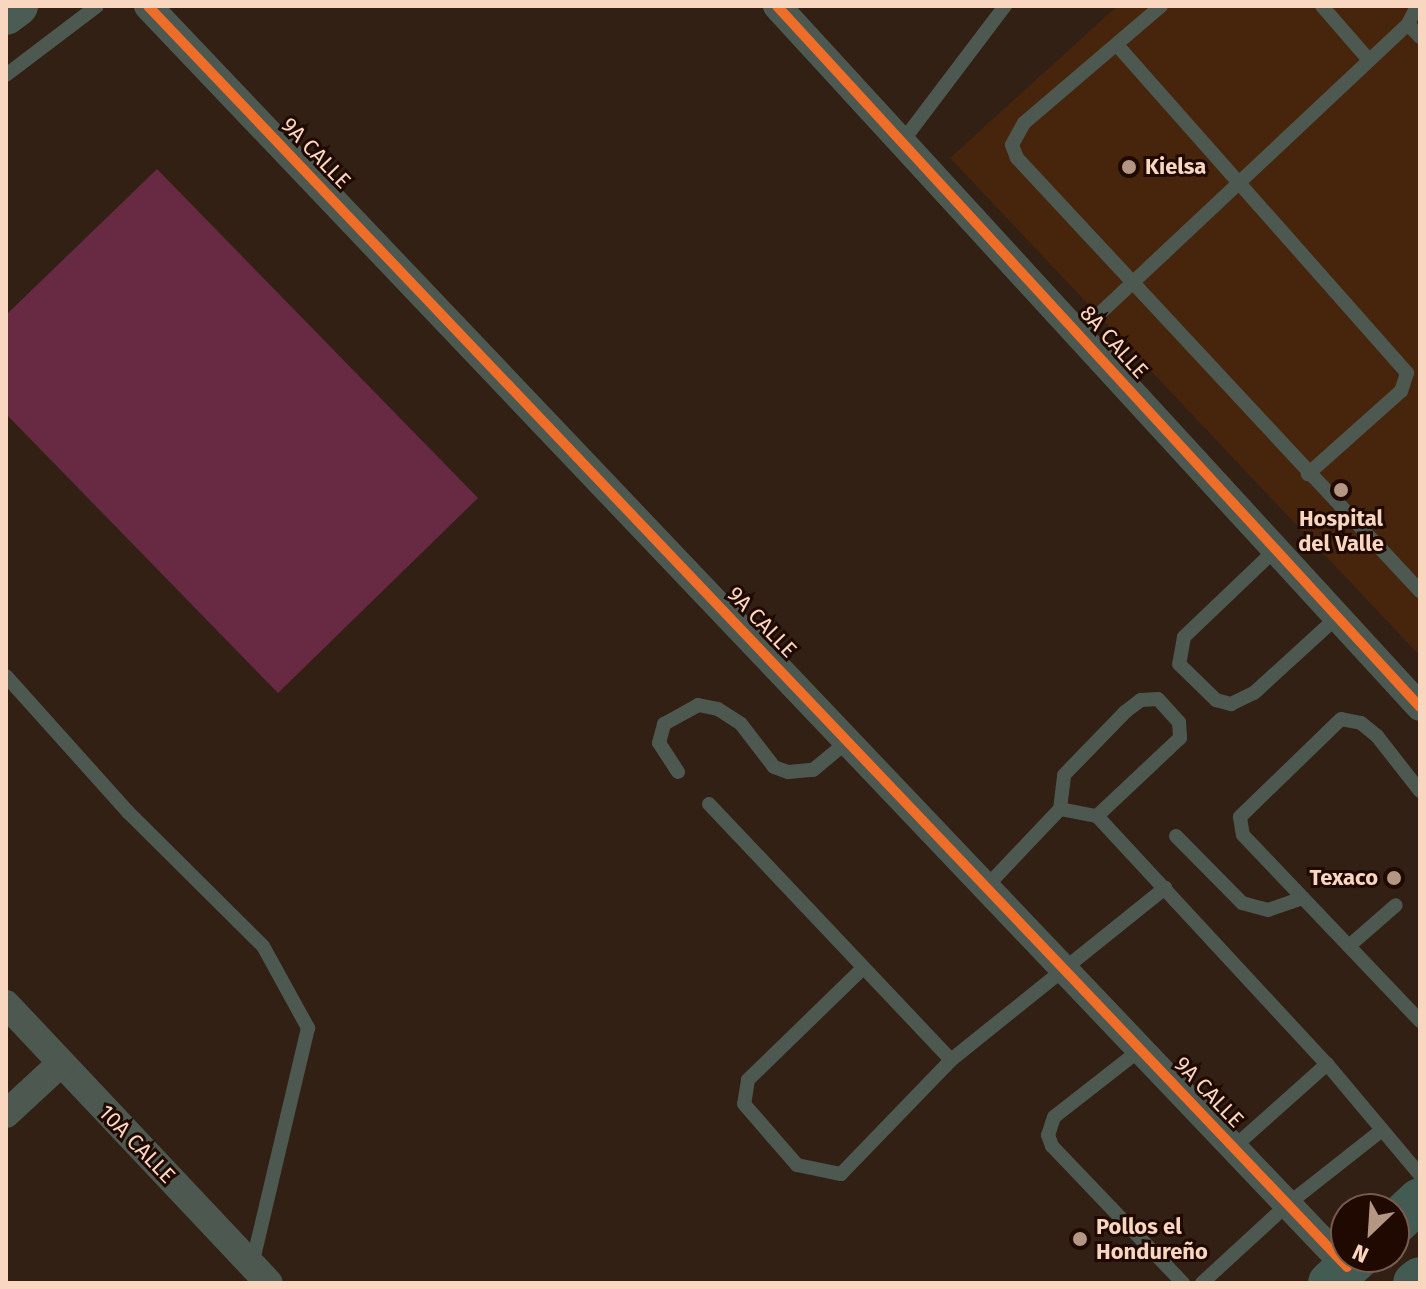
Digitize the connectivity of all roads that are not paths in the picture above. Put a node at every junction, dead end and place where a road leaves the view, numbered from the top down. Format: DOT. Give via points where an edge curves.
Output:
graph roads {
  1 [pos="18,6"];
  2 [pos="97,6"];
  3 [pos="148,6"];
  4 [pos="777,6"];
  5 [pos="1005,6"];
  6 [pos="1161,6"];
  7 [pos="1322,6"];
  8 [pos="1417,6"];
  9 [pos="6,15"];
  10 [pos="1408,24"];
  11 [pos="1420,37"];
  12 [pos="1117,45"];
  13 [pos="1369,60"];
  14 [pos="6,75"];
  15 [pos="902,142"];
  16 [pos="1237,181"];
  17 [pos="1131,284"];
  18 [pos="1079,333"];
  19 [pos="1308,474"];
  20 [pos="1275,550"];
  21 [pos="1420,591"];
  22 [pos="1336,618"];
  23 [pos="6,676"];
  24 [pos="1420,707"];
  25 [pos="848,741"];
  26 [pos="678,772"];
  27 [pos="1420,791"];
  28 [pos="709,804"];
  29 [pos="1060,809"];
  30 [pos="1097,816"];
  31 [pos="1176,836"];
  32 [pos="986,887"];
  33 [pos="1165,888"];
  34 [pos="1303,898"];
  35 [pos="1396,905"];
  36 [pos="1349,946"];
  37 [pos="862,969"];
  38 [pos="1064,969"];
  39 [pos="6,1004"];
  40 [pos="1420,1021"];
  41 [pos="1141,1049"];
  42 [pos="951,1060"];
  43 [pos="60,1064"];
  44 [pos="1327,1064"];
  45 [pos="6,1114"];
  46 [pos="1382,1130"];
  47 [pos="1234,1147"];
  48 [pos="1420,1175"];
  49 [pos="1288,1204"];
  50 [pos="1330,1252"];
  51 [pos="261,1274"];
  52 [pos="1420,1279"];
  53 [pos="1183,1283"];
  54 [pos="1202,1283"];
  55 [pos="1415,1283"];
  1 -- 9 [label="main road"];
  2 -- 14 [label="lane"];
  3 -- 25 [label="street, 9A CALLE"];
  4 -- 15 [label="street, 8A CALLE"];
  5 -- 15 [label="lane"];
  6 -- 12 [label="lane"];
  7 -- 13 [label="lane"];
  8 -- 10 [label="lane"];
  10 -- 11 [label="lane"];
  10 -- 13 [label="lane"];
  12 -- 16 [label="lane"];
  12 -- 17 [label="lane" via="1024,123 1012,145 1017,158"];
  13 -- 16 [label="lane"];
  15 -- 18 [label="street, 8A CALLE"];
  16 -- 17 [label="lane"];
  16 -- 19 [label="lane" via="1407,373 1401,391"];
  17 -- 18 [label="lane"];
  17 -- 19 [label="lane"];
  18 -- 20 [label="street, 8A CALLE"];
  19 -- 21 [label="lane"];
  20 -- 22 [label="street, 8A CALLE"];
  20 -- 22 [label="lane" via="1184,637 1179,664 1216,700 1231,704 1254,693"];
  22 -- 24 [label="street, 8A CALLE"];
  23 -- 51 [label="lane" via="128,812 263,946 308,1028"];
  25 -- 26 [label="lane" via="813,770 788,772 774,767 741,724 718,709 698,705 664,724 659,743"];
  25 -- 32 [label="street, 9A CALLE"];
  27 -- 34 [label="lane" via="1377,736 1361,723 1341,719 1250,802 1240,817 1243,835"];
  28 -- 37 [label="lane"];
  29 -- 30 [label="lane"];
  29 -- 30 [label="lane" via="1064,775 1125,712 1141,700 1158,699 1179,722 1180,738"];
  29 -- 32 [label="lane"];
  30 -- 33 [label="lane"];
  31 -- 34 [label="lane" via="1242,903 1268,910"];
  32 -- 38 [label="street, 9A CALLE"];
  33 -- 38 [label="lane"];
  33 -- 44 [label="lane"];
  34 -- 36 [label="lane"];
  35 -- 36 [label="lane"];
  36 -- 40 [label="lane"];
  37 -- 42 [label="lane"];
  37 -- 42 [label="lane" via="748,1080 744,1104 797,1165 841,1174"];
  38 -- 41 [label="street, 9A CALLE"];
  38 -- 42 [label="lane"];
  39 -- 43 [label="street, 10A CALLE"];
  41 -- 47 [label="street, 9A CALLE"];
  41 -- 53 [label="lane" via="1054,1117 1048,1135 1052,1146"];
  43 -- 45 [label="street"];
  43 -- 51 [label="street, 10A CALLE"];
  44 -- 46 [label="lane"];
  44 -- 47 [label="lane"];
  46 -- 48 [label="lane"];
  46 -- 49 [label="lane"];
  47 -- 49 [label="street, 9A CALLE"];
  49 -- 50 [label="street, 9A CALLE"];
  49 -- 54 [label="lane"];
  52 -- 55 [label="highway"];
}
